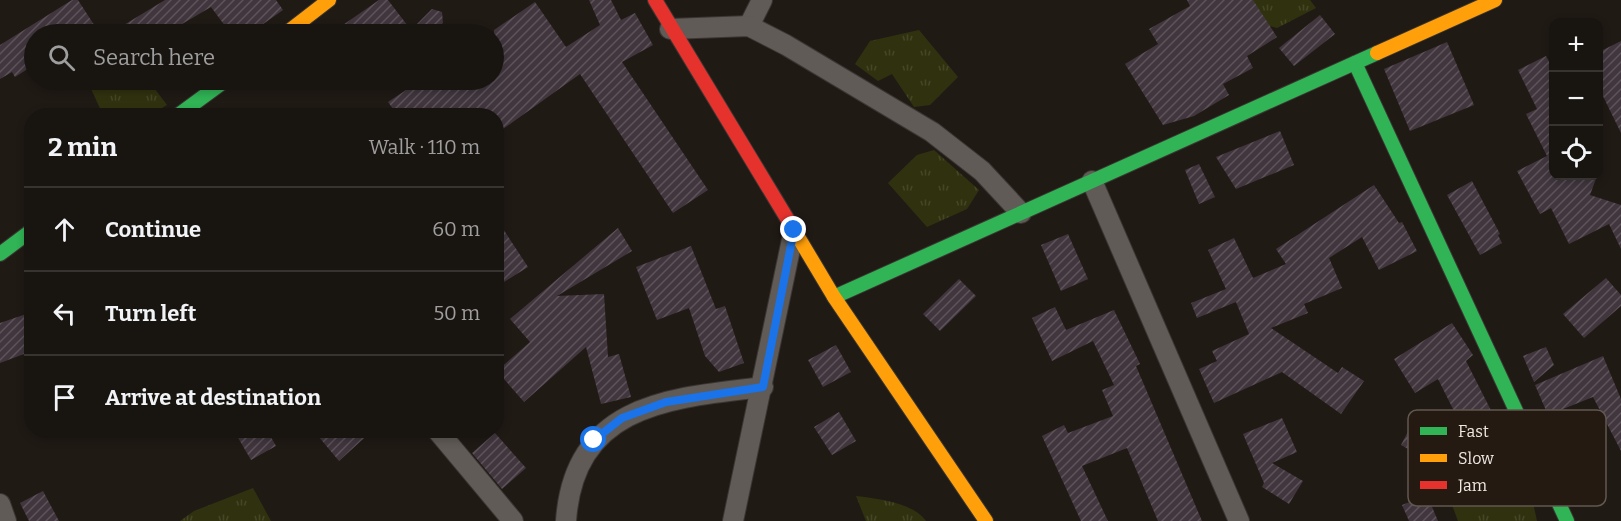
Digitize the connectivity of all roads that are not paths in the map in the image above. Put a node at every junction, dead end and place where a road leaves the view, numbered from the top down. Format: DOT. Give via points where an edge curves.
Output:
graph roads {
  1 [pos="329,0"];
  2 [pos="655,0"];
  3 [pos="762,0"];
  4 [pos="1495,0"];
  5 [pos="298,24"];
  6 [pos="749,26"];
  7 [pos="670,29"];
  8 [pos="1355,63"];
  9 [pos="212,90"];
  10 [pos="188,108"];
  11 [pos="1092,181"];
  12 [pos="1021,213"];
  13 [pos="794,230"];
  14 [pos="24,236"];
  15 [pos="0,254"];
  16 [pos="834,297"];
  17 [pos="763,387"];
  18 [pos="1516,410"];
  19 [pos="443,438"];
  20 [pos="0,504"];
  21 [pos="1560,506"];
  22 [pos="6,521"];
  23 [pos="513,521"];
  24 [pos="566,521"];
  25 [pos="733,521"];
  26 [pos="986,521"];
  27 [pos="1239,521"];
  28 [pos="1567,521"];
  1 -- 5 [label="street"];
  2 -- 7 [label="street"];
  3 -- 6 [label="street"];
  4 -- 8 [label="street"];
  6 -- 7 [label="street"];
  6 -- 12 [label="street" via="932,132 982,171"];
  7 -- 13 [label="street"];
  8 -- 11 [label="street"];
  8 -- 18 [label="street"];
  9 -- 10 [label="street"];
  11 -- 12 [label="street"];
  11 -- 27 [label="street"];
  12 -- 16 [label="street"];
  13 -- 16 [label="street"];
  13 -- 17 [label="street"];
  14 -- 15 [label="street"];
  16 -- 26 [label="street"];
  17 -- 24 [label="street" via="666,402 622,418 594,440 581,462 571,488"];
  17 -- 25 [label="street"];
  19 -- 23 [label="street"];
  20 -- 22 [label="street"];
  21 -- 28 [label="street"];
}
